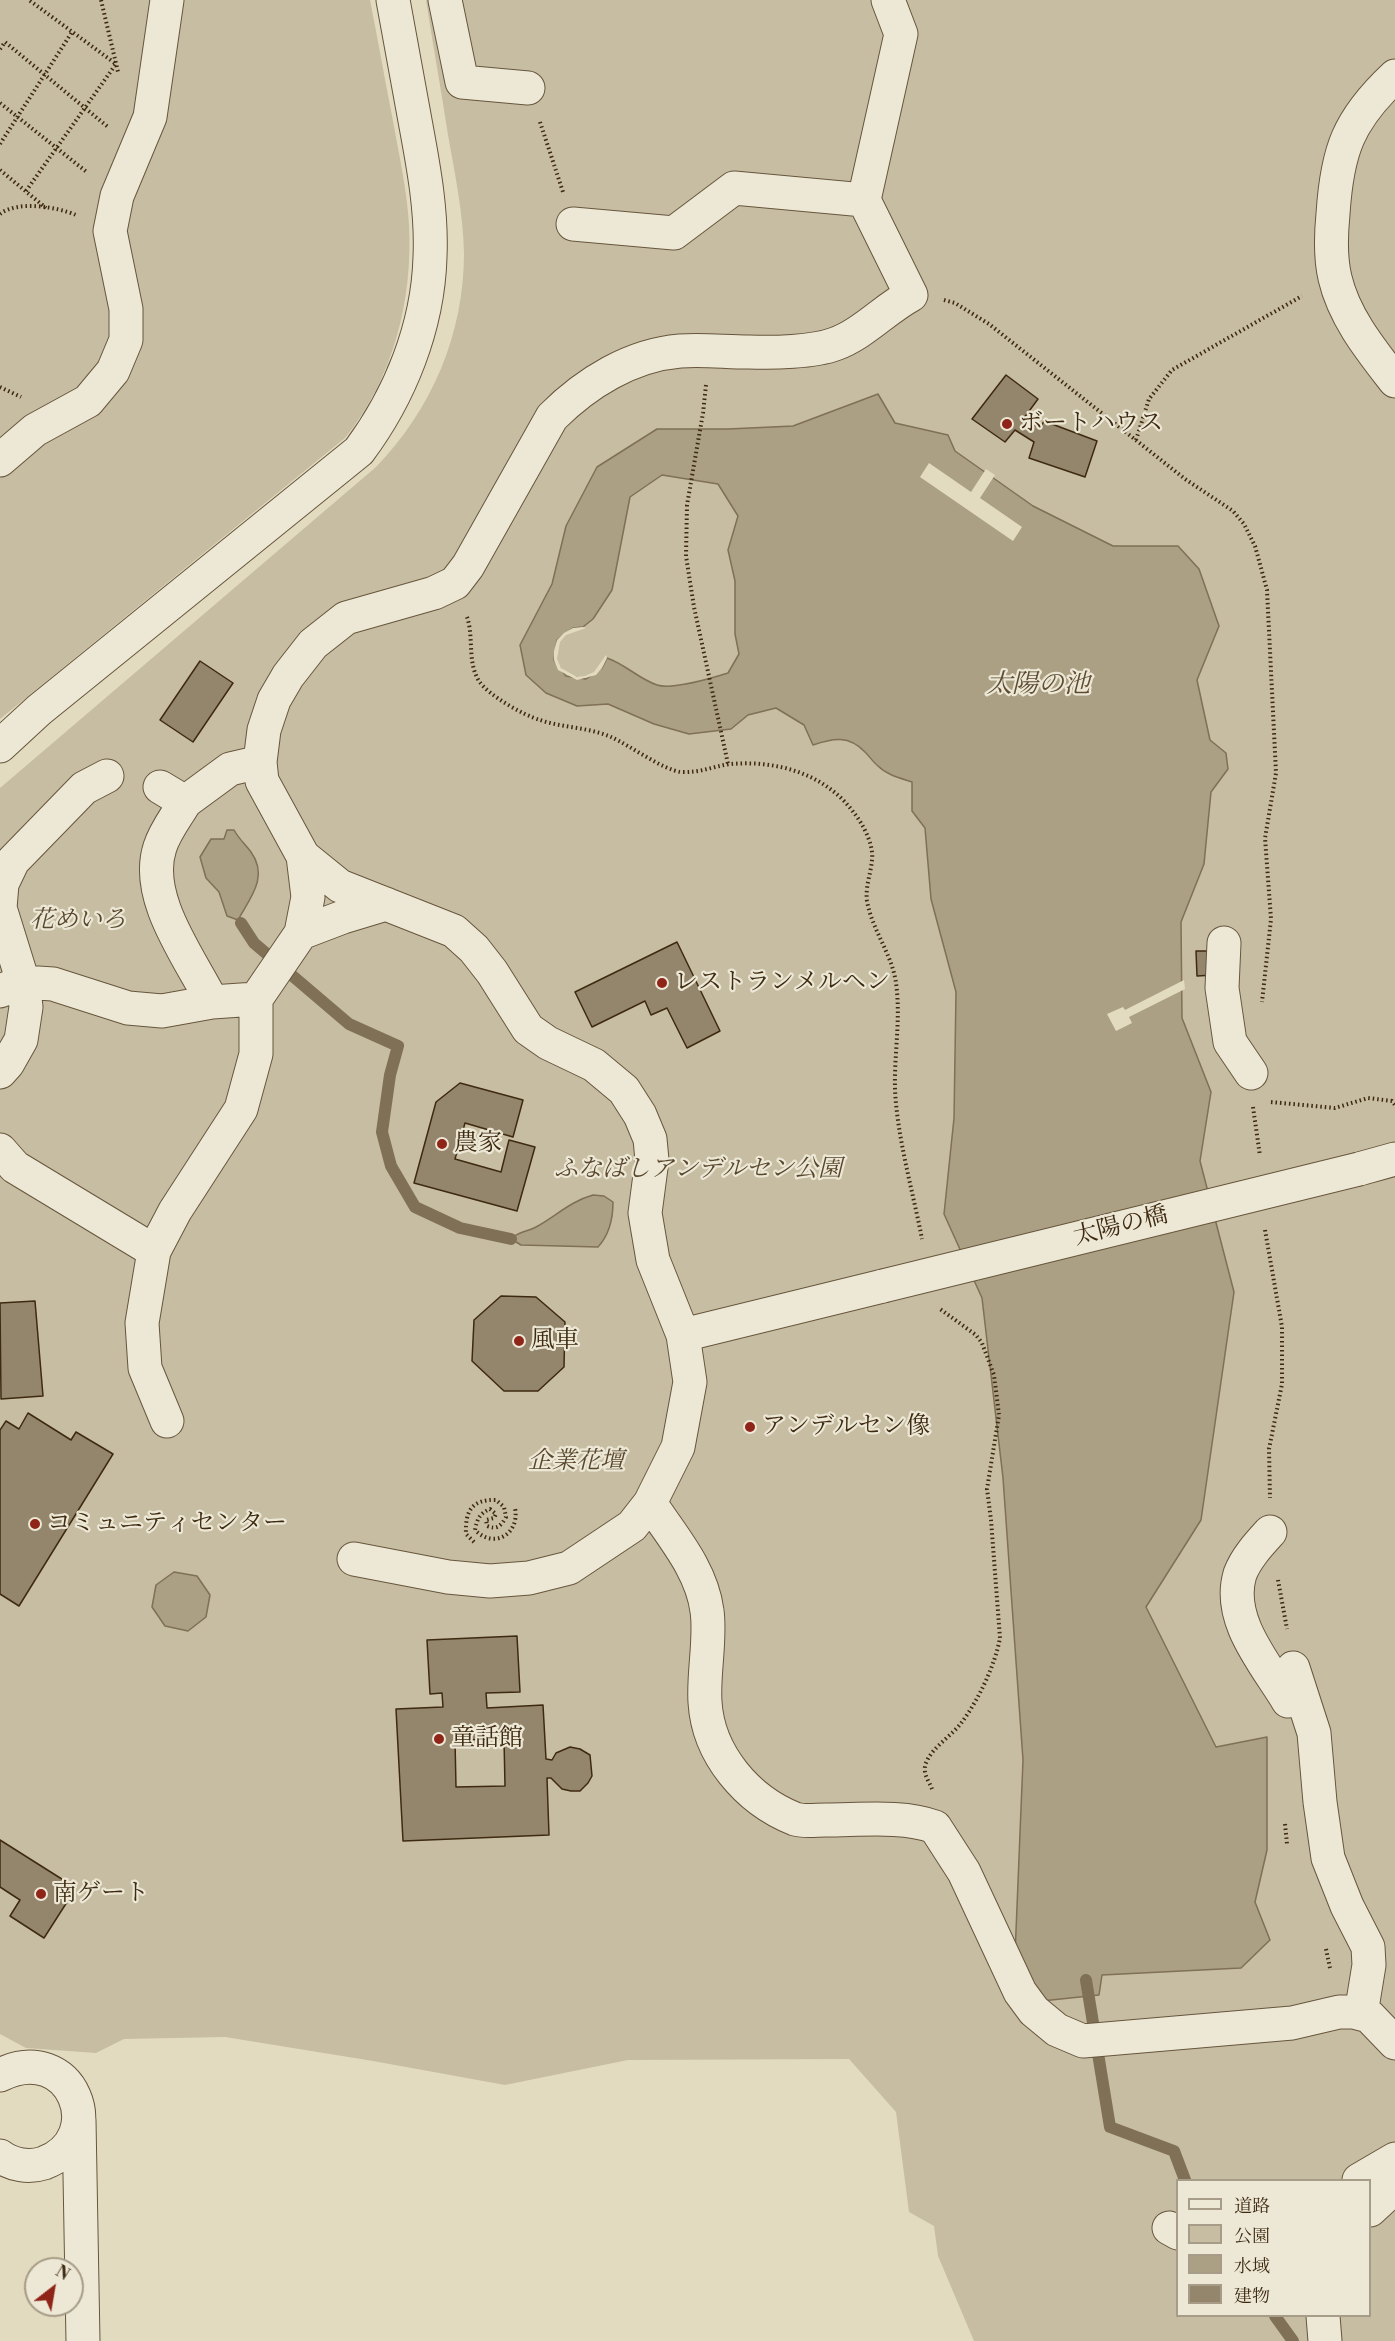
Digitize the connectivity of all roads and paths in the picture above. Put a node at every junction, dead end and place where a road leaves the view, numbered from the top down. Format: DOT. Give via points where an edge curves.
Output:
graph roads {
  1 [pos="29,0"];
  2 [pos="167,0"];
  3 [pos="393,0"];
  4 [pos="445,0"];
  5 [pos="888,0"];
  6 [pos="72,32"];
  7 [pos="0,49"];
  8 [pos="44,75"];
  9 [pos="1395,76"];
  10 [pos="528,88"];
  11 [pos="0,103"];
  12 [pos="85,108"];
  13 [pos="17,117"];
  14 [pos="0,144"];
  15 [pos="56,148"];
  16 [pos="137,150"];
  17 [pos="0,170"];
  18 [pos="26,191"];
  19 [pos="117,196"];
  20 [pos="864,200"];
  21 [pos="46,208"];
  22 [pos="0,214"];
  23 [pos="573,224"];
  24 [pos="110,231"];
  25 [pos="1335,278"];
  26 [pos="1395,381"];
  27 [pos="703,414"];
  28 [pos="1136,440"];
  29 [pos="0,460"];
  30 [pos="455,583"];
  31 [pos="0,746"];
  32 [pos="260,762"];
  33 [pos="728,764"];
  34 [pos="107,776"];
  35 [pos="303,856"];
  36 [pos="386,904"];
  37 [pos="301,933"];
  38 [pos="1224,943"];
  39 [pos="11,987"];
  40 [pos="256,999"];
  41 [pos="212,1002"];
  42 [pos="0,1072"];
  43 [pos="1256,1087"];
  44 [pos="1395,1105"];
  45 [pos="0,1150"];
  46 [pos="1395,1159"];
  47 [pos="923,1245"];
  48 [pos="154,1251"];
  49 [pos="934,1301"];
  50 [pos="683,1335"];
  51 [pos="167,1421"];
  52 [pos="650,1503"];
  53 [pos="515,1508"];
  54 [pos="1270,1532"];
  55 [pos="478,1546"];
  56 [pos="354,1559"];
  57 [pos="1293,1668"];
  58 [pos="1288,1701"];
  59 [pos="935,1827"];
  60 [pos="1361,2014"];
  61 [pos="1395,2043"];
  62 [pos="0,2075"];
  63 [pos="79,2120"];
  64 [pos="0,2156"];
  65 [pos="1395,2159"];
  66 [pos="1362,2179"];
  67 [pos="1395,2187"];
  68 [pos="1371,2209"];
  69 [pos="1323,2317"];
  70 [pos="83,2341"];
  71 [pos="1325,2341"];
  1 -- 6 [label="path"];
  2 -- 16 [label="street" via="150,117"];
  3 -- 31 [label="street" via="426,183 430,258 423,314 390,404 359,451 39,710"];
  4 -- 10 [label="street" via="462,82"];
  5 -- 20 [label="street" via="902,34"];
  6 -- 8 [label="path"];
  6 -- 12 [label="path" via="116,64"];
  7 -- 8 [label="path" via="5,42"];
  8 -- 12 [label="path"];
  8 -- 13 [label="path"];
  9 -- 25 [label="street" via="1378,92 1350,131 1340,156 1331,238"];
  10 -- 23 [label="path"];
  11 -- 13 [label="path"];
  12 -- 15 [label="path"];
  12 -- 16 [label="path"];
  13 -- 14 [label="path"];
  13 -- 15 [label="path"];
  15 -- 18 [label="path"];
  15 -- 19 [label="path"];
  16 -- 19 [label="street"];
  17 -- 18 [label="path"];
  18 -- 21 [label="path"];
  19 -- 24 [label="street"];
  20 -- 23 [label="street" via="734,188 674,233"];
  20 -- 30 [label="street" via="911,294 834,345 776,353 679,351 645,358 609,373 552,417"];
  21 -- 22 [label="path" via="24,207"];
  21 -- 24 [label="path" via="73,214"];
  24 -- 29 [label="street" via="126,309 126,339 113,371 88,401 34,430"];
  25 -- 26 [label="street" via="1361,337"];
  25 -- 28 [label="path" via="1172,370 1149,399"];
  27 -- 33 [label="path" via="687,505 686,556"];
  30 -- 32 [label="street" via="434,593 346,618 313,644 274,700 264,730"];
  30 -- 33 [label="path" via="468,622 477,679 490,694 539,720 610,736 673,770 703,772"];
  32 -- 35 [label="street" via="262,781"];
  32 -- 41 [label="street" via="230,769 172,795 160,847 158,889 167,917"];
  33 -- 47 [label="path" via="786,766 828,788 855,813 871,844 873,859 867,897 896,983 897,1110"];
  34 -- 39 [label="street" via="84,788 13,861 3,884 0,908"];
  35 -- 36 [label="street" via="340,886"];
  35 -- 37 [label="street" via="308,897"];
  36 -- 37 [label="street"];
  36 -- 50 [label="street" via="454,931 492,972 528,1029 594,1065 624,1090 650,1139 652,1160 645,1213 653,1260"];
  37 -- 40 [label="street"];
  38 -- 43 [label="street" via="1222,988 1230,1042"];
  39 -- 41 [label="street" via="53,984 128,1008 162,1011"];
  39 -- 42 [label="street" via="26,1007 21,1040"];
  40 -- 41 [label="street"];
  40 -- 48 [label="street" via="256,1054 241,1109"];
  43 -- 44 [label="path" via="1300,1103 1335,1108 1368,1098 1392,1101"];
  45 -- 48 [label="street" via="15,1167"];
  46 -- 50 [label="street, 太陽の橋, bridge"];
  48 -- 51 [label="street" via="142,1323 144,1356 145,1368"];
  49 -- 59 [label="path" via="982,1342 994,1375 999,1415 987,1489 1000,1638 988,1675 962,1722 926,1763 924,1772 941,1809"];
  50 -- 52 [label="street" via="690,1382 685,1417 678,1447"];
  52 -- 56 [label="street" via="632,1526 569,1568 529,1578 490,1581"];
  52 -- 59 [label="street" via="694,1569 707,1611 708,1732 746,1788 772,1809 798,1820 909,1820"];
  53 -- 55 [label="path" via="517,1519 513,1528 494,1540 482,1537 476,1530 477,1520 490,1509 496,1514 486,1520 487,1526 501,1526 506,1517 504,1507 496,1500 483,1500 473,1506 465,1519 466,1533"];
  54 -- 58 [label="street" via="1241,1573 1238,1610 1246,1632"];
  57 -- 60 [label="street" via="1314,1733 1328,1858 1368,1947"];
  59 -- 60 [label="street" via="964,1872 1020,1992 1056,2030 1083,2041 1292,2023 1339,2012"];
  60 -- 61 [label="street" via="1369,2016"];
  62 -- 63 [label="street" via="29,2066 60,2076 78,2104"];
  63 -- 64 [label="street" via="75,2136 52,2160 21,2165"];
  63 -- 70 [label="street"];
  65 -- 66 [label="street"];
  67 -- 68 [label="street"];
  69 -- 71 [label="street"];
}
